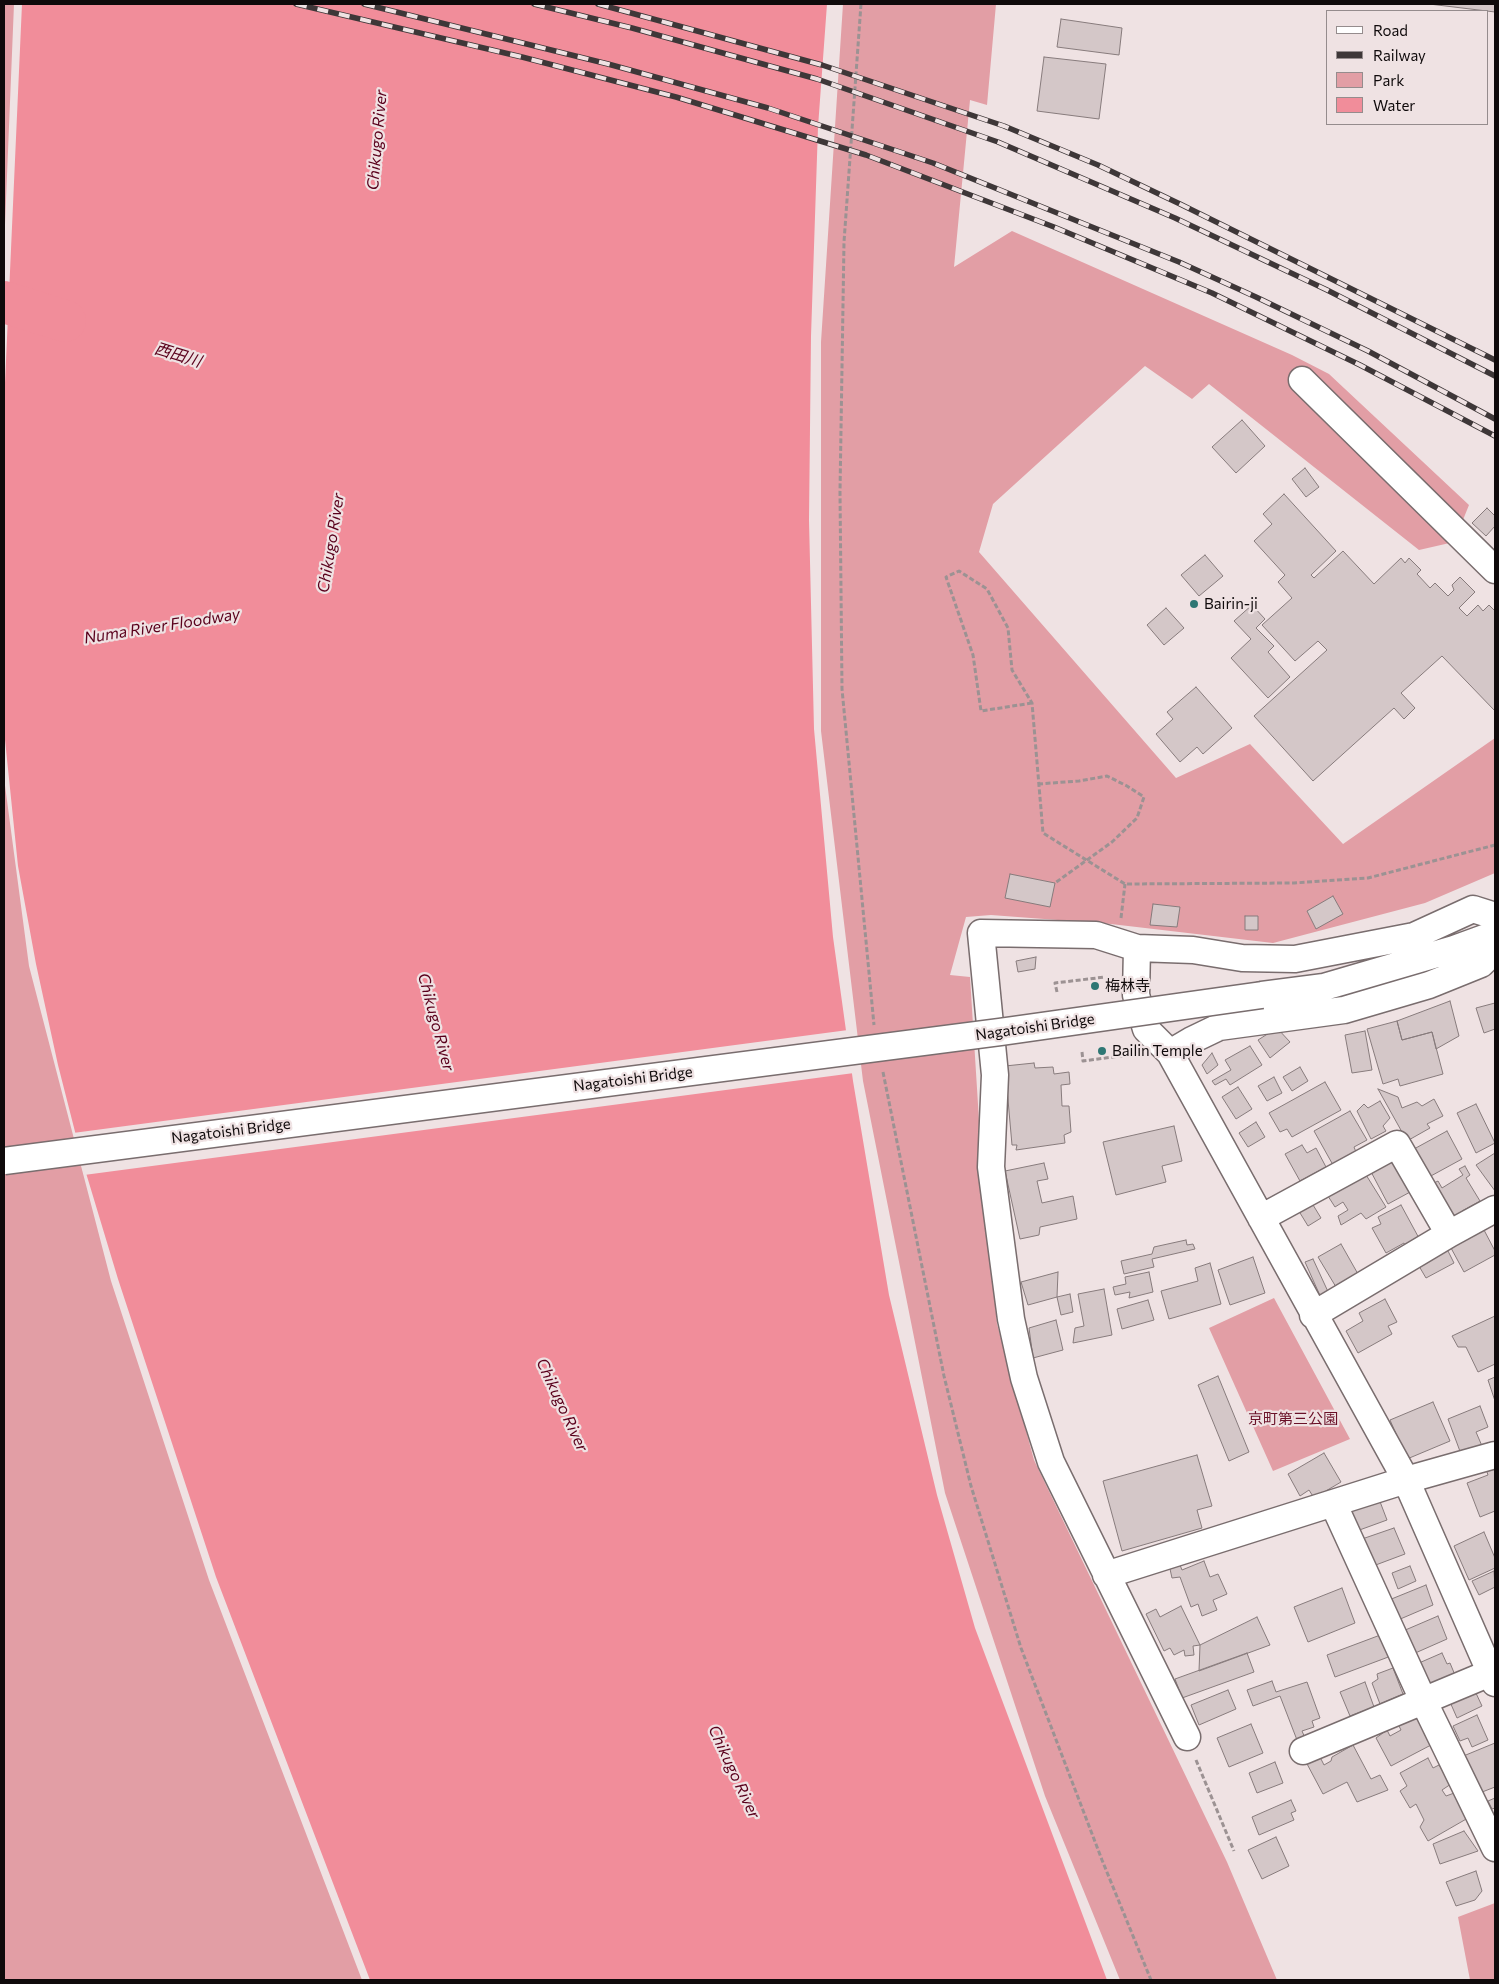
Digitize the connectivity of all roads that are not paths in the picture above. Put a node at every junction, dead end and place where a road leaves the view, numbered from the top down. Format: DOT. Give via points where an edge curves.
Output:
graph roads {
  1 [pos="1302,380"];
  2 [pos="1495,570"];
  3 [pos="1495,916"];
  4 [pos="1495,934"];
  5 [pos="1128,945"];
  6 [pos="1495,950"];
  7 [pos="1170,1053"];
  8 [pos="4,1161"];
  9 [pos="1495,1209"];
  10 [pos="1261,1218"];
  11 [pos="1449,1234"];
  12 [pos="1313,1315"];
  13 [pos="1495,1455"];
  14 [pos="1406,1480"];
  15 [pos="1333,1504"];
  16 [pos="1106,1575"];
  17 [pos="1493,1678"];
  18 [pos="1423,1700"];
  19 [pos="1186,1737"];
  20 [pos="1303,1751"];
  21 [pos="1495,1848"];
  1 -- 2 [label="street"];
  3 -- 5 [label="street" via="1473,909 1414,936 1295,959 1242,958"];
  4 -- 8 [label="street, Nagatoishi Bridge, bridge" via="1454,950 1324,987"];
  5 -- 7 [label="street" via="1136,995 1146,1029"];
  5 -- 16 [label="street" via="1096,935 981,933 995,1075 991,1167 1011,1319 1024,1378 1051,1462"];
  6 -- 7 [label="street" via="1480,964 1430,985 1344,1010 1219,1027"];
  7 -- 10 [label="street"];
  9 -- 11 [label="street"];
  10 -- 11 [label="street" via="1397,1144"];
  10 -- 12 [label="street"];
  11 -- 12 [label="street"];
  12 -- 14 [label="street"];
  13 -- 14 [label="street"];
  14 -- 15 [label="street"];
  14 -- 17 [label="street"];
  15 -- 16 [label="street"];
  15 -- 18 [label="street"];
  16 -- 19 [label="street"];
  17 -- 18 [label="street"];
  18 -- 20 [label="street"];
  18 -- 21 [label="street"];
}
